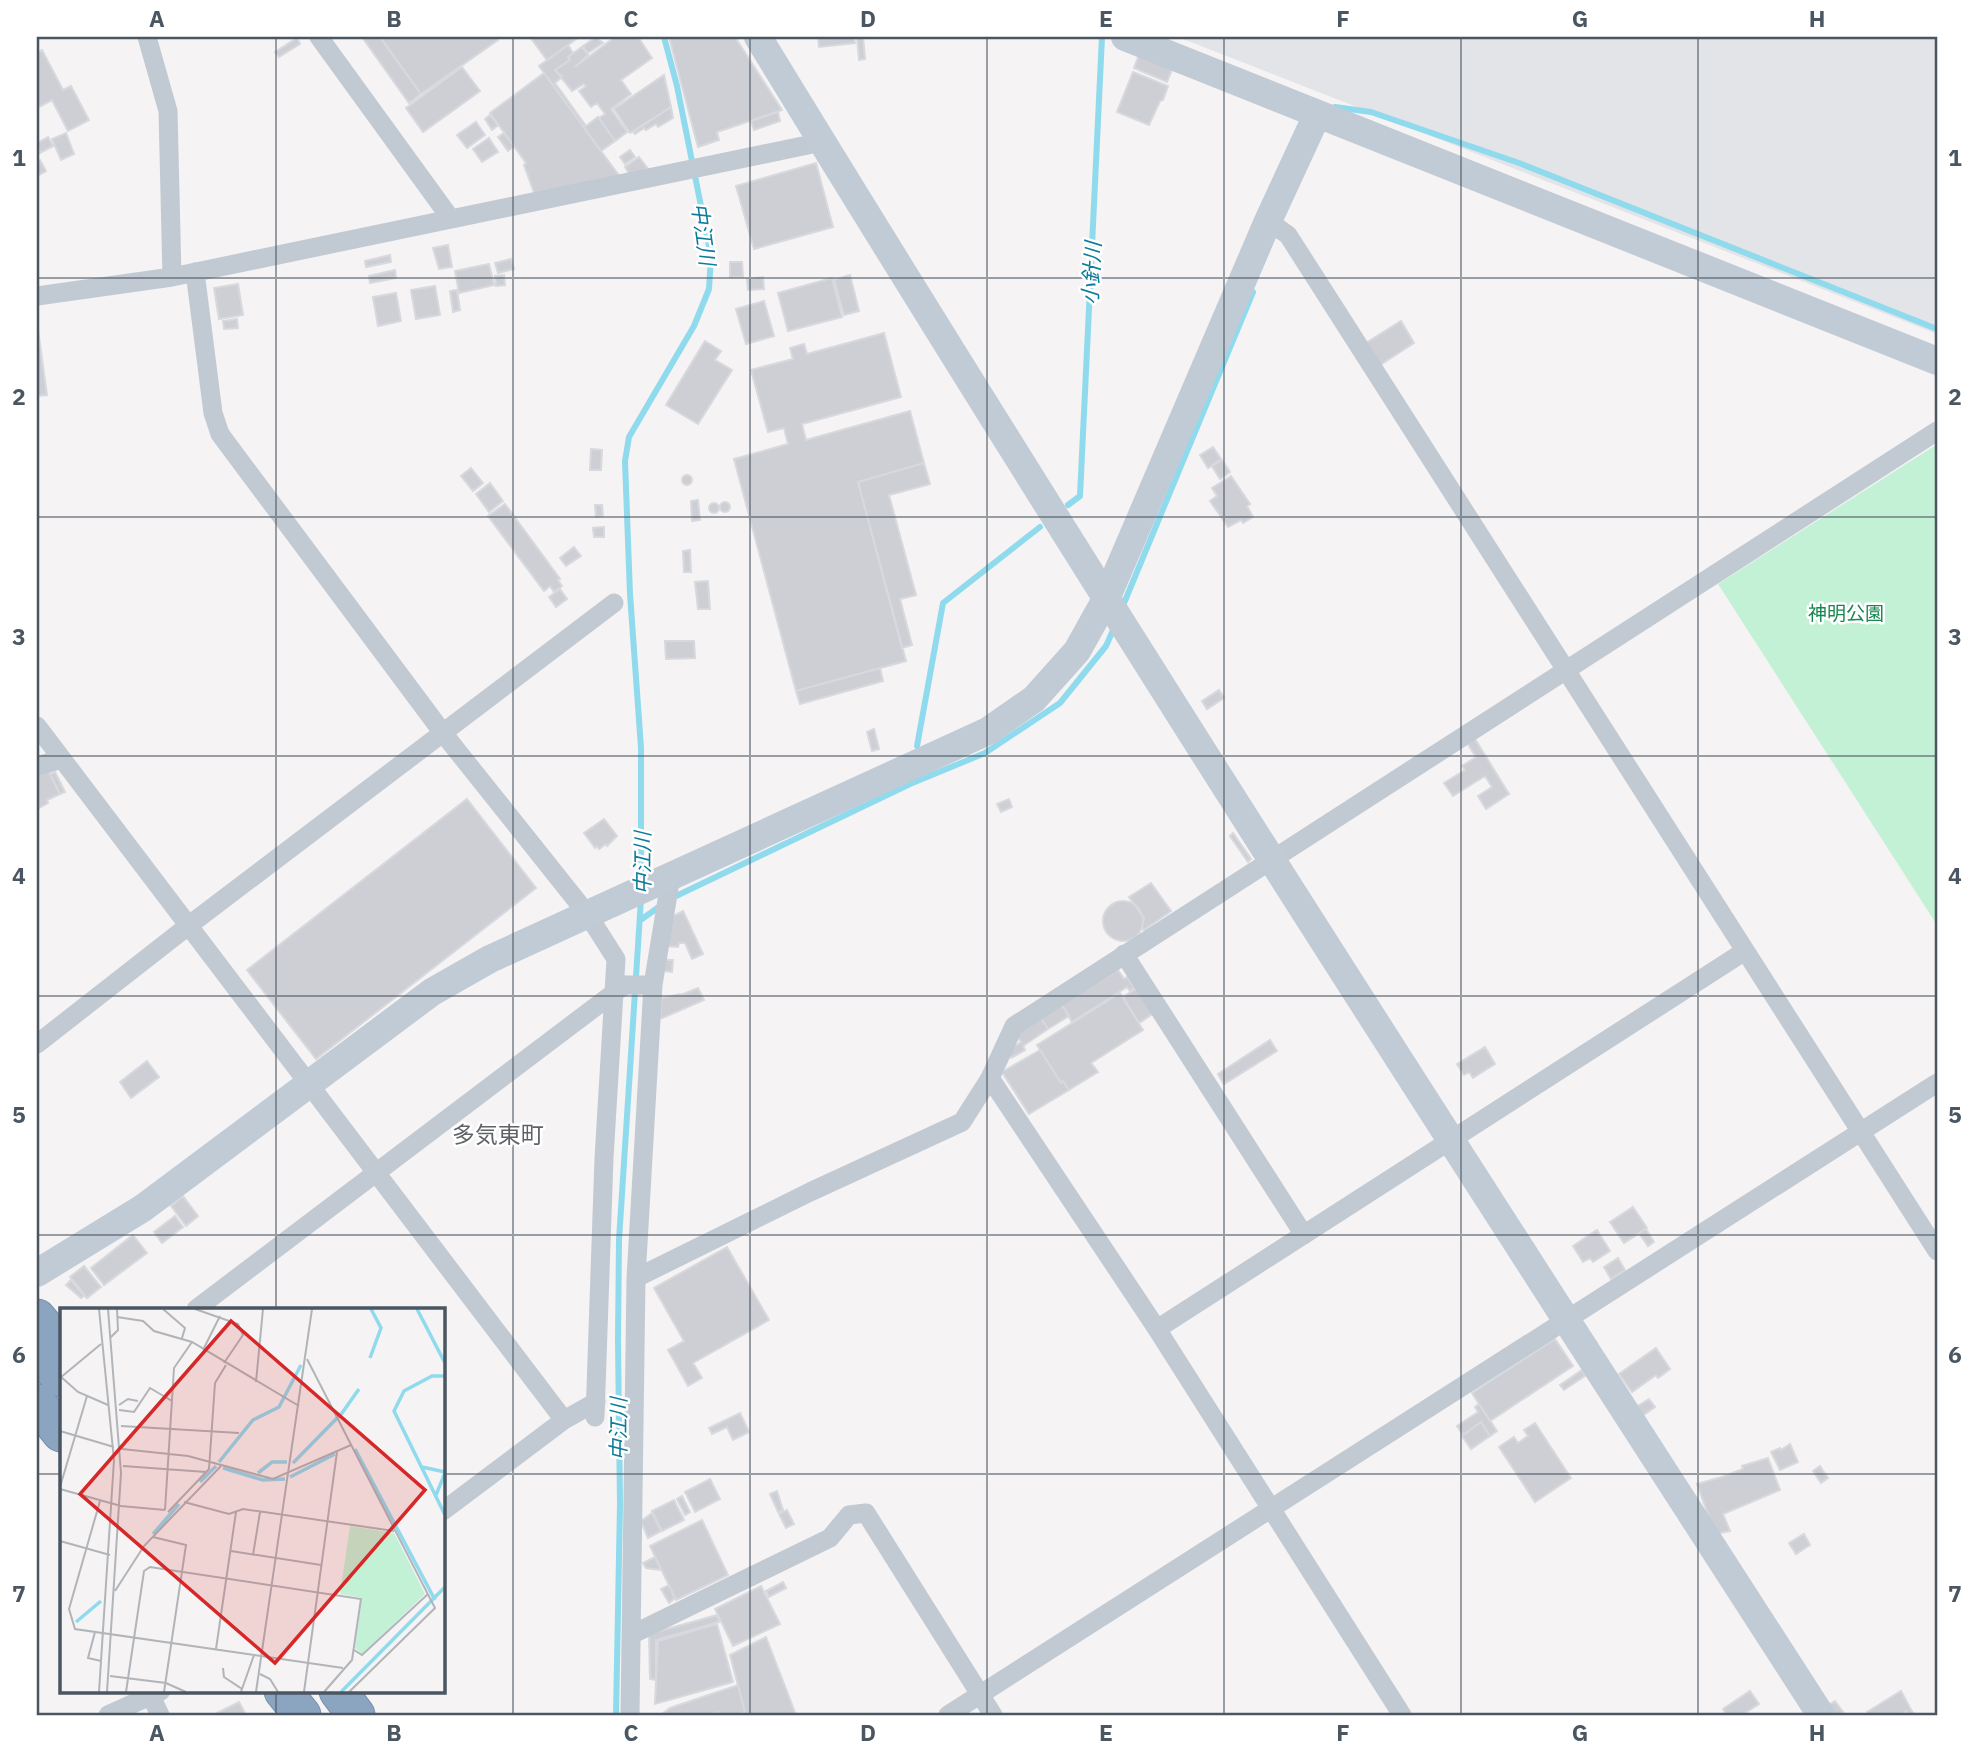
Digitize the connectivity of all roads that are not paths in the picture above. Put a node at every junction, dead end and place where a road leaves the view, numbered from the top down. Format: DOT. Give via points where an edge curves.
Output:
graph roads {
  1 [pos="148,37"];
  2 [pos="319,37"];
  3 [pos="758,37"];
  4 [pos="1125,37"];
  5 [pos="1317,115"];
  6 [pos="822,142"];
  7 [pos="451,219"];
  8 [pos="1275,226"];
  9 [pos="195,272"];
  10 [pos="172,277"];
  11 [pos="37,296"];
  12 [pos="1937,361"];
  13 [pos="1937,431"];
  14 [pos="1108,602"];
  15 [pos="614,603"];
  16 [pos="1565,671"];
  17 [pos="37,726"];
  18 [pos="443,733"];
  19 [pos="61,759"];
  20 [pos="37,766"];
  21 [pos="1273,859"];
  22 [pos="666,878"];
  23 [pos="588,915"];
  24 [pos="188,926"];
  25 [pos="1745,951"];
  26 [pos="1124,954"];
  27 [pos="653,985"];
  28 [pos="620,989"];
  29 [pos="37,1044"];
  30 [pos="990,1077"];
  31 [pos="1937,1083"];
  32 [pos="309,1084"];
  33 [pos="1861,1132"];
  34 [pos="1451,1141"];
  35 [pos="377,1172"];
  36 [pos="1304,1235"];
  37 [pos="1937,1251"];
  38 [pos="37,1273"];
  39 [pos="636,1278"];
  40 [pos="37,1305"];
  41 [pos="197,1308"];
  42 [pos="37,1318"];
  43 [pos="1565,1319"];
  44 [pos="1157,1329"];
  45 [pos="60,1330"];
  46 [pos="60,1345"];
  47 [pos="37,1351"];
  48 [pos="60,1377"];
  49 [pos="37,1386"];
  50 [pos="37,1404"];
  51 [pos="60,1413"];
  52 [pos="564,1419"];
  53 [pos="60,1432"];
  54 [pos="1271,1509"];
  55 [pos="444,1510"];
  56 [pos="633,1634"];
  57 [pos="269,1692"];
  58 [pos="284,1692"];
  59 [pos="316,1692"];
  60 [pos="339,1692"];
  61 [pos="352,1692"];
  62 [pos="156,1693"];
  63 [pos="980,1695"];
  64 [pos="108,1715"];
  65 [pos="160,1715"];
  66 [pos="287,1715"];
  67 [pos="302,1715"];
  68 [pos="333,1715"];
  69 [pos="356,1715"];
  70 [pos="370,1715"];
  71 [pos="630,1715"];
  72 [pos="948,1715"];
  73 [pos="993,1715"];
  74 [pos="1402,1715"];
  75 [pos="1821,1715"];
  1 -- 10 [label="street" via="168,111"];
  2 -- 7 [label="street"];
  3 -- 6 [label="street"];
  4 -- 5 [label="street"];
  5 -- 8 [label="street"];
  5 -- 12 [label="street"];
  6 -- 7 [label="street"];
  6 -- 14 [label="street"];
  7 -- 9 [label="street"];
  8 -- 14 [label="street"];
  8 -- 16 [label="street"];
  9 -- 10 [label="street"];
  9 -- 18 [label="street" via="213,413 220,434"];
  10 -- 11 [label="street"];
  13 -- 16 [label="street"];
  14 -- 21 [label="street"];
  14 -- 22 [label="street" via="1077,651 1034,699 988,731"];
  15 -- 18 [label="street"];
  16 -- 21 [label="street"];
  16 -- 25 [label="street"];
  17 -- 19 [label="street"];
  18 -- 23 [label="street"];
  18 -- 24 [label="street"];
  19 -- 20 [label="street"];
  19 -- 24 [label="street"];
  21 -- 26 [label="street"];
  21 -- 34 [label="street"];
  22 -- 23 [label="street"];
  22 -- 27 [label="street"];
  23 -- 28 [label="street" via="615,959"];
  23 -- 32 [label="street" via="432,992"];
  24 -- 29 [label="street"];
  24 -- 32 [label="street"];
  25 -- 33 [label="street"];
  25 -- 34 [label="street"];
  26 -- 30 [label="street" via="1014,1026"];
  26 -- 36 [label="street"];
  27 -- 28 [label="street"];
  27 -- 39 [label="street"];
  28 -- 35 [label="street"];
  28 -- 52 [label="street" via="604,1158 596,1410"];
  30 -- 39 [label="street" via="962,1122"];
  30 -- 44 [label="street"];
  31 -- 33 [label="street"];
  32 -- 35 [label="street"];
  32 -- 38 [label="street" via="144,1208"];
  33 -- 37 [label="street"];
  33 -- 43 [label="street"];
  34 -- 36 [label="street"];
  34 -- 43 [label="street"];
  35 -- 41 [label="street"];
  35 -- 52 [label="street"];
  36 -- 44 [label="street"];
  39 -- 56 [label="street"];
  40 -- 45 [label="highway"];
  42 -- 46 [label="highway"];
  43 -- 54 [label="street"];
  43 -- 75 [label="street"];
  44 -- 54 [label="street"];
  47 -- 48 [label="highway"];
  49 -- 51 [label="highway"];
  50 -- 53 [label="highway"];
  52 -- 55 [label="street"];
  54 -- 63 [label="street"];
  54 -- 74 [label="street"];
  56 -- 63 [label="street" via="830,1538 849,1515 866,1513"];
  56 -- 71 [label="street"];
  57 -- 66 [label="highway"];
  58 -- 67 [label="highway"];
  59 -- 68 [label="highway"];
  60 -- 69 [label="highway"];
  61 -- 70 [label="highway"];
  62 -- 64 [label="street"];
  62 -- 65 [label="street"];
  63 -- 72 [label="street"];
  63 -- 73 [label="street"];
}
